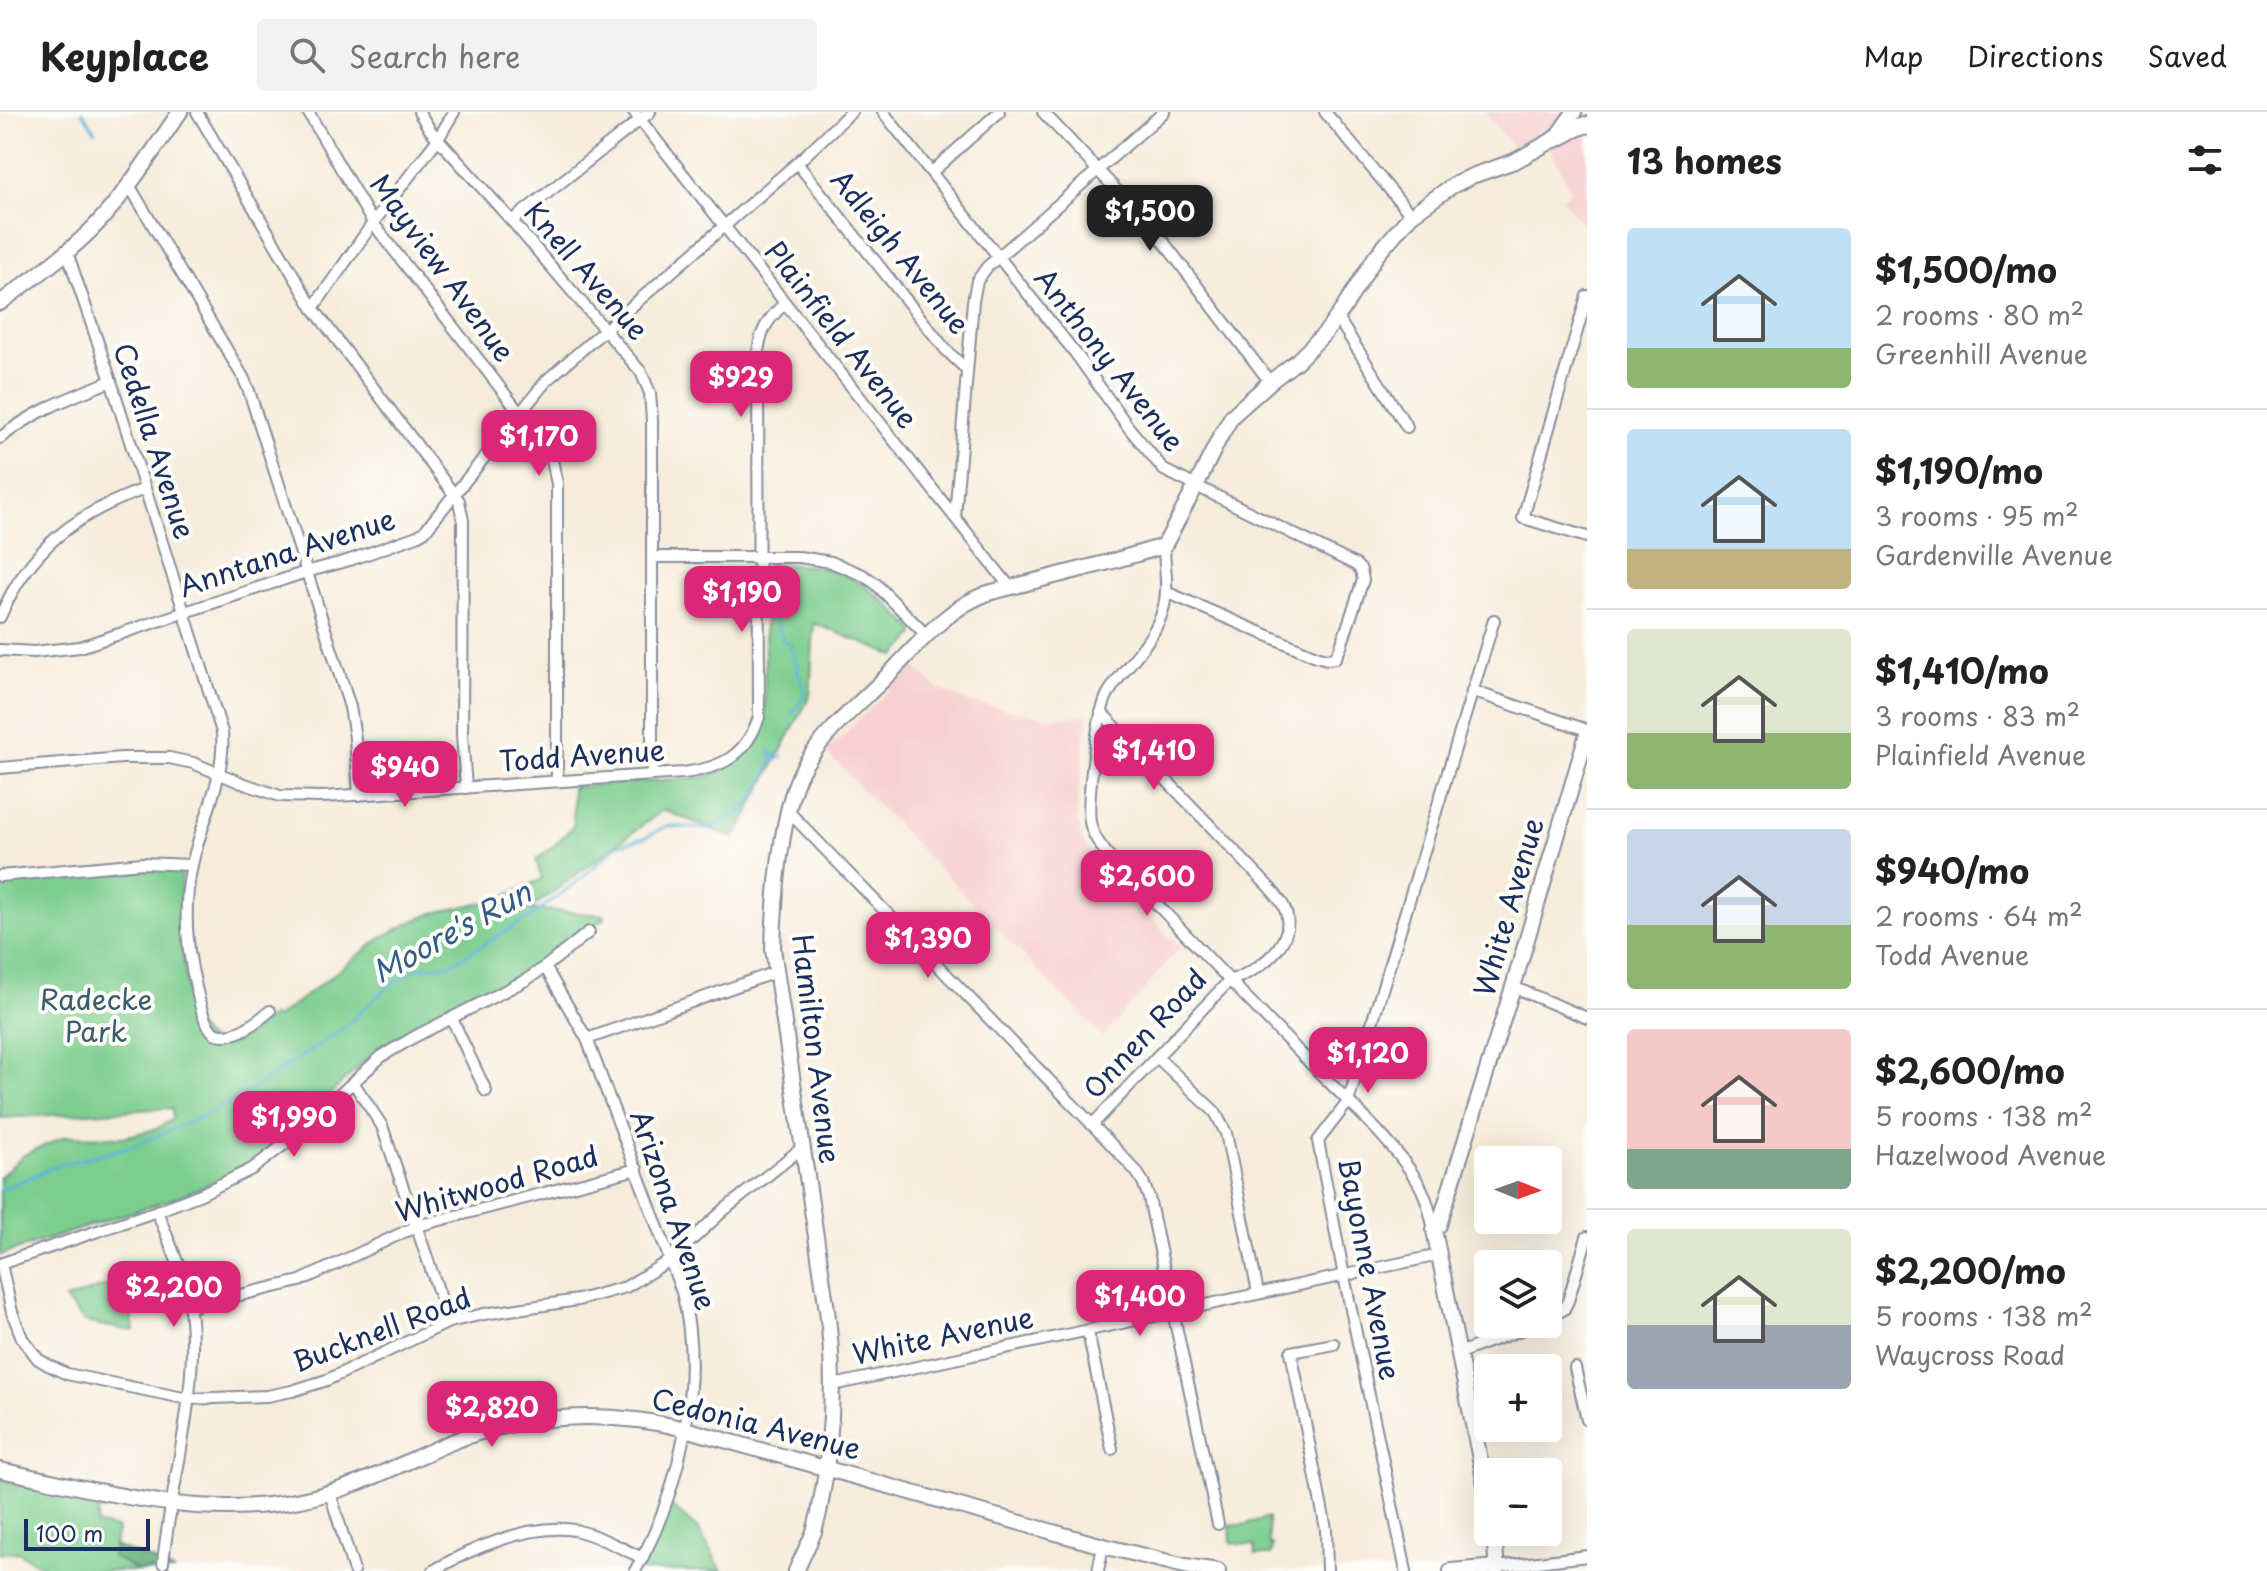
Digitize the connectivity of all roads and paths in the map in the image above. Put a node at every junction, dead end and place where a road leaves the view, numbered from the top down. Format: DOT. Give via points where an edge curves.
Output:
graph roads {
  1 [pos="180,112"];
  2 [pos="197,112"];
  3 [pos="308,112"];
  4 [pos="419,112"];
  5 [pos="454,112"];
  6 [pos="650,112"];
  7 [pos="851,112"];
  8 [pos="883,112"];
  9 [pos="999,112"];
  10 [pos="1043,112"];
  11 [pos="1164,112"];
  12 [pos="1325,112"];
  13 [pos="1574,112"];
  14 [pos="637,116"];
  15 [pos="1587,125"];
  16 [pos="438,139"];
  17 [pos="1555,139"];
  18 [pos="797,163"];
  19 [pos="1098,169"];
  20 [pos="932,172"];
  21 [pos="129,185"];
  22 [pos="1411,215"];
  23 [pos="512,221"];
  24 [pos="373,223"];
  25 [pos="723,225"];
  26 [pos="67,252"];
  27 [pos="998,258"];
  28 [pos="1587,296"];
  29 [pos="0,301"];
  30 [pos="784,304"];
  31 [pos="313,308"];
  32 [pos="1337,317"];
  33 [pos="605,328"];
  34 [pos="967,370"];
  35 [pos="111,381"];
  36 [pos="1270,382"];
  37 [pos="519,413"];
  38 [pos="1407,427"];
  39 [pos="0,438"];
  40 [pos="1196,486"];
  41 [pos="145,489"];
  42 [pos="455,493"];
  43 [pos="955,517"];
  44 [pos="1587,537"];
  45 [pos="1164,546"];
  46 [pos="653,557"];
  47 [pos="758,558"];
  48 [pos="306,572"];
  49 [pos="1010,587"];
  50 [pos="1166,592"];
  51 [pos="183,612"];
  52 [pos="0,617"];
  53 [pos="1494,620"];
  54 [pos="926,635"];
  55 [pos="0,650"];
  56 [pos="1472,691"];
  57 [pos="1101,712"];
  58 [pos="1587,732"];
  59 [pos="0,768"];
  60 [pos="219,772"];
  61 [pos="652,775"];
  62 [pos="557,781"];
  63 [pos="466,788"];
  64 [pos="359,795"];
  65 [pos="788,811"];
  66 [pos="192,865"];
  67 [pos="0,876"];
  68 [pos="589,932"];
  69 [pos="545,967"];
  70 [pos="776,972"];
  71 [pos="1229,981"];
  72 [pos="1513,987"];
  73 [pos="270,1011"];
  74 [pos="1587,1018"];
  75 [pos="452,1019"];
  76 [pos="587,1039"];
  77 [pos="1157,1057"];
  78 [pos="353,1082"];
  79 [pos="486,1091"];
  80 [pos="1348,1102"];
  81 [pos="1092,1125"];
  82 [pos="802,1148"];
  83 [pos="637,1169"];
  84 [pos="157,1211"];
  85 [pos="417,1226"];
  86 [pos="1434,1230"];
  87 [pos="1587,1237"];
  88 [pos="1439,1255"];
  89 [pos="670,1260"];
  90 [pos="1,1264"];
  91 [pos="1344,1276"];
  92 [pos="1258,1293"];
  93 [pos="189,1307"];
  94 [pos="1562,1310"];
  95 [pos="1172,1313"];
  96 [pos="449,1322"];
  97 [pos="1088,1332"];
  98 [pos="1499,1338"];
  99 [pos="1334,1344"];
  100 [pos="1459,1353"];
  101 [pos="1575,1368"];
  102 [pos="833,1385"];
  103 [pos="188,1399"];
  104 [pos="1587,1420"];
  105 [pos="685,1429"];
  106 [pos="1112,1449"];
  107 [pos="1480,1458"];
  108 [pos="825,1467"];
  109 [pos="0,1470"];
  110 [pos="330,1493"];
  111 [pos="172,1504"];
  112 [pos="1218,1524"];
  113 [pos="1103,1546"];
  114 [pos="1495,1546"];
  115 [pos="1587,1556"];
  116 [pos="643,1558"];
  117 [pos="163,1563"];
  118 [pos="1497,1569"];
  119 [pos="354,1571"];
  120 [pos="433,1571"];
  121 [pos="635,1571"];
  122 [pos="796,1571"];
  123 [pos="1098,1571"];
  124 [pos="1218,1571"];
  125 [pos="1327,1571"];
  126 [pos="1406,1571"];
  127 [pos="1451,1571"];
  1 -- 21 [label="street"];
  2 -- 31 [label="street"];
  3 -- 24 [label="street, Mayview Avenue"];
  4 -- 16 [label="street, Knell Avenue"];
  5 -- 16 [label="street"];
  6 -- 14 [label="street"];
  7 -- 18 [label="street, Anntana Avenue"];
  8 -- 20 [label="street, Anthony Avenue"];
  9 -- 20 [label="street"];
  10 -- 19 [label="street"];
  11 -- 19 [label="street"];
  12 -- 22 [label="street"];
  13 -- 17 [label="street"];
  14 -- 23 [label="street"];
  14 -- 25 [label="street, Plainfield Avenue"];
  15 -- 17 [label="main road"];
  16 -- 23 [label="street, Knell Avenue"];
  16 -- 24 [label="street"];
  17 -- 22 [label="street" via="1452,186"];
  18 -- 25 [label="street, Anntana Avenue"];
  18 -- 34 [label="street, Adleigh Avenue"];
  19 -- 27 [label="street"];
  19 -- 36 [label="street" via="1156,232"];
  20 -- 27 [label="street, Anthony Avenue"];
  21 -- 26 [label="street"];
  21 -- 48 [label="street" via="243,377"];
  22 -- 32 [label="street" via="1376,256"];
  23 -- 33 [label="street, Knell Avenue"];
  24 -- 31 [label="street"];
  24 -- 37 [label="street, Mayview Avenue"];
  25 -- 30 [label="street, Plainfield Avenue"];
  25 -- 33 [label="street, Anntana Avenue"];
  26 -- 29 [label="street"];
  26 -- 35 [label="street, Cedella Avenue"];
  27 -- 34 [label="street" via="975,287"];
  27 -- 40 [label="street, Anthony Avenue" via="1156,463"];
  28 -- 44 [label="street" via="1523,518"];
  30 -- 43 [label="street, Plainfield Avenue"];
  30 -- 47 [label="street" via="759,339"];
  31 -- 42 [label="street"];
  32 -- 36 [label="street" via="1307,352"];
  32 -- 38 [label="street"];
  33 -- 37 [label="street, Anntana Avenue"];
  33 -- 46 [label="street, Knell Avenue" via="641,372 650,393"];
  34 -- 43 [label="street"];
  35 -- 39 [label="street" via="54,404"];
  35 -- 41 [label="street, Cedella Avenue"];
  36 -- 40 [label="street" via="1232,416"];
  37 -- 42 [label="street, Anntana Avenue"];
  37 -- 62 [label="street, Mayview Avenue" via="547,449 557,484"];
  40 -- 45 [label="street"];
  40 -- 50 [label="street, Anthony Avenue" via="1356,565 1363,580 1332,659"];
  41 -- 51 [label="street, Cedella Avenue"];
  41 -- 52 [label="street" via="91,511 56,537 25,572"];
  42 -- 48 [label="street, Anntana Avenue" via="417,536"];
  42 -- 63 [label="street" via="463,521"];
  43 -- 49 [label="street, Plainfield Avenue"];
  45 -- 49 [label="street, Hamilton Avenue"];
  45 -- 50 [label="street"];
  46 -- 47 [label="street"];
  46 -- 61 [label="street, Knell Avenue"];
  47 -- 54 [label="street" via="814,558 863,575"];
  47 -- 61 [label="street, Todd Avenue" via="759,711 749,740 708,769"];
  48 -- 51 [label="street, Anntana Avenue"];
  48 -- 64 [label="street" via="350,707"];
  49 -- 54 [label="street, Hamilton Avenue" via="969,601"];
  50 -- 57 [label="street" via="1147,644 1107,694"];
  51 -- 55 [label="street, Anntana Avenue" via="80,647"];
  51 -- 60 [label="street, Cedella Avenue" via="220,722"];
  53 -- 56 [label="street, Bayonne Avenue"];
  54 -- 65 [label="street, Hamilton Avenue" via="808,760"];
  56 -- 58 [label="street"];
  56 -- 80 [label="street, Bayonne Avenue"];
  57 -- 71 [label="street" via="1090,808 1093,832"];
  57 -- 71 [label="street, Onnen Road" via="1285,909 1286,927 1273,955"];
  58 -- 72 [label="street, White Avenue"];
  59 -- 60 [label="street, Todd Avenue" via="148,757"];
  60 -- 64 [label="street, Todd Avenue" via="280,796"];
  60 -- 66 [label="street, Cedella Avenue"];
  61 -- 62 [label="street, Todd Avenue"];
  62 -- 63 [label="street, Todd Avenue"];
  63 -- 64 [label="street, Todd Avenue"];
  65 -- 70 [label="street, Hamilton Avenue" via="774,923"];
  65 -- 81 [label="street"];
  66 -- 67 [label="street" via="142,863"];
  66 -- 73 [label="street, Cedella Avenue" via="186,924 192,972 209,1028 229,1035"];
  68 -- 69 [label="street"];
  69 -- 75 [label="street"];
  69 -- 76 [label="street, Arizona Avenue"];
  70 -- 76 [label="street"];
  70 -- 82 [label="street, Hamilton Avenue"];
  71 -- 77 [label="street, Onnen Road"];
  71 -- 80 [label="street"];
  72 -- 74 [label="street"];
  72 -- 86 [label="street, White Avenue"];
  75 -- 78 [label="street" via="382,1056"];
  75 -- 79 [label="street"];
  76 -- 83 [label="street, Arizona Avenue"];
  77 -- 81 [label="street, Onnen Road"];
  77 -- 92 [label="street" via="1215,1112 1226,1133"];
  78 -- 84 [label="street" via="252,1169"];
  78 -- 85 [label="street" via="381,1124"];
  80 -- 86 [label="street" via="1416,1179"];
  80 -- 91 [label="street, Bayonne Avenue" via="1318,1141"];
  81 -- 95 [label="street" via="1143,1182"];
  82 -- 89 [label="street, Bucknell Road"];
  82 -- 102 [label="street, Hamilton Avenue" via="829,1321"];
  83 -- 85 [label="street, Whitwood Road"];
  83 -- 89 [label="street, Arizona Avenue"];
  84 -- 90 [label="street"];
  84 -- 93 [label="street"];
  85 -- 93 [label="street, Whitwood Road" via="300,1281"];
  85 -- 96 [label="street"];
  86 -- 88 [label="street"];
  87 -- 94 [label="street"];
  88 -- 91 [label="street, White Avenue"];
  88 -- 100 [label="street"];
  89 -- 96 [label="street, Bucknell Road" via="602,1295"];
  89 -- 105 [label="street, Arizona Avenue" via="689,1331"];
  90 -- 103 [label="street, Bucknell Road" via="16,1326 38,1359 67,1374"];
  91 -- 92 [label="street, White Avenue"];
  91 -- 126 [label="street, Bayonne Avenue"];
  92 -- 95 [label="street, White Avenue"];
  93 -- 103 [label="street"];
  95 -- 97 [label="street, White Avenue"];
  95 -- 112 [label="street"];
  96 -- 103 [label="street, Bucknell Road" via="309,1386 267,1396"];
  97 -- 102 [label="street, White Avenue"];
  97 -- 106 [label="street"];
  98 -- 100 [label="street"];
  99 -- 125 [label="street" via="1291,1352 1326,1529"];
  100 -- 107 [label="street"];
  101 -- 104 [label="street"];
  102 -- 108 [label="street, Hamilton Avenue"];
  103 -- 111 [label="street"];
  105 -- 108 [label="street, Cedonia Avenue"];
  105 -- 110 [label="street, Cedonia Avenue" via="594,1417 514,1424 460,1439"];
  105 -- 116 [label="street, Arizona Avenue"];
  108 -- 113 [label="street, Cedonia Avenue"];
  108 -- 122 [label="street, Hamilton Avenue" via="814,1532"];
  109 -- 111 [label="street, Cedonia Avenue"];
  110 -- 111 [label="street, Cedonia Avenue" via="247,1507"];
  110 -- 119 [label="street"];
  111 -- 117 [label="street"];
  113 -- 123 [label="street"];
  113 -- 124 [label="street, Cedonia Avenue"];
  114 -- 118 [label="street"];
  115 -- 118 [label="street"];
  116 -- 120 [label="street" via="578,1531 550,1529 497,1542"];
  116 -- 121 [label="street, Arizona Avenue"];
  118 -- 127 [label="street"];
}
